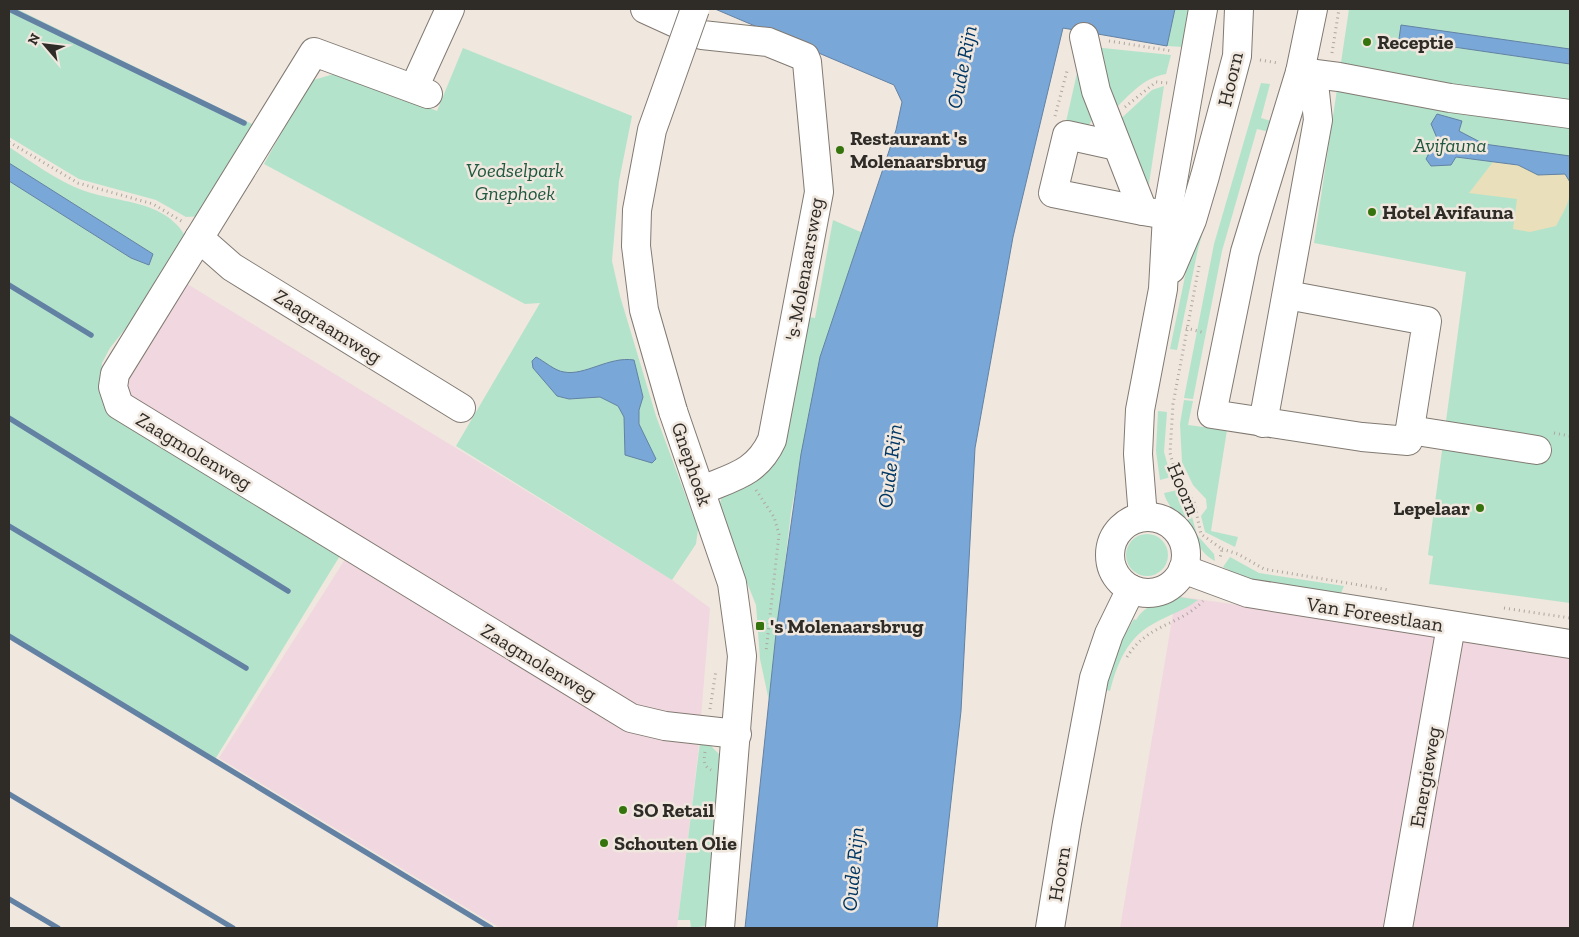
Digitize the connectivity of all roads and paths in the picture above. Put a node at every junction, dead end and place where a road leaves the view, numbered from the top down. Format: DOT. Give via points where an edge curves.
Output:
graph roads {
  1 [pos="450,9"];
  2 [pos="645,9"];
  3 [pos="696,9"];
  4 [pos="1203,9"];
  5 [pos="1240,9"];
  6 [pos="1313,9"];
  7 [pos="1339,9"];
  8 [pos="1084,37"];
  9 [pos="1258,60"];
  10 [pos="1256,69"];
  11 [pos="1314,74"];
  12 [pos="1171,83"];
  13 [pos="1570,114"];
  14 [pos="1112,135"];
  15 [pos="9,142"];
  16 [pos="1155,213"];
  17 [pos="200,238"];
  18 [pos="1199,265"];
  19 [pos="1163,289"];
  20 [pos="1287,295"];
  21 [pos="460,408"];
  22 [pos="1264,423"];
  23 [pos="1410,430"];
  24 [pos="1537,450"];
  25 [pos="744,473"];
  26 [pos="702,490"];
  27 [pos="1143,516"];
  28 [pos="1222,549"];
  29 [pos="1183,569"];
  30 [pos="1214,581"];
  31 [pos="1131,589"];
  32 [pos="1398,591"];
  33 [pos="1503,608"];
  34 [pos="1570,618"];
  35 [pos="1450,626"];
  36 [pos="1570,644"];
  37 [pos="766,658"];
  38 [pos="1124,662"];
  39 [pos="737,734"];
  40 [pos="720,928"];
  41 [pos="1050,928"];
  42 [pos="1398,928"];
  1 -- 17 [label="street, Zaagmolenweg" via="421,91 314,52"];
  2 -- 25 [label="street, 's-Molenaarsweg" via="702,35 768,42 805,57 807,62 819,192 772,440 766,455"];
  3 -- 26 [label="street, Gnephoek, bridge" via="652,130 637,210 636,246 644,310"];
  4 -- 16 [label="street, Hoorn"];
  5 -- 19 [label="street, Hoorn" via="1238,56 1206,176 1192,220"];
  6 -- 11 [label="street"];
  7 -- 11 [label="path"];
  8 -- 14 [label="street" via="1096,91"];
  9 -- 10 [label="path, Hoorn"];
  11 -- 13 [label="street" via="1450,98"];
  11 -- 20 [label="street" via="1318,120"];
  11 -- 22 [label="street" via="1245,252 1212,414"];
  12 -- 14 [label="path" via="1156,82 1141,92"];
  14 -- 16 [label="street"];
  14 -- 16 [label="street" via="1067,135 1053,193"];
  15 -- 17 [label="path" via="78,183 154,204 184,223"];
  16 -- 19 [label="street, Hoorn"];
  17 -- 21 [label="street, Zaagraamweg" via="232,266"];
  17 -- 39 [label="street, Zaagmolenweg" via="115,374 113,387 119,405 631,718 665,726"];
  18 -- 28 [label="path, Hoorn" via="1173,404 1170,453 1177,478 1194,502 1201,534"];
  19 -- 27 [label="street, Hoorn" via="1140,410 1138,454"];
  20 -- 22 [label="street"];
  20 -- 23 [label="street" via="1427,321"];
  22 -- 23 [label="street" via="1408,442"];
  23 -- 24 [label="street"];
  25 -- 26 [label="street, 's-Molenaarsweg"];
  25 -- 37 [label="path" via="768,506 778,534"];
  26 -- 39 [label="street, Gnephoek" via="736,602 742,656"];
  27 -- 29 [label="street" via="1158,518 1178,531 1185,546"];
  27 -- 31 [label="street" via="1122,526 1113,538 1109,552 1114,574"];
  28 -- 30 [label="path"];
  28 -- 32 [label="path, Van Foreestlaan" via="1264,569"];
  29 -- 30 [label="street, Van Foreestlaan"];
  29 -- 31 [label="street" via="1174,582 1161,591 1146,593"];
  30 -- 35 [label="street, Van Foreestlaan" via="1248,593"];
  30 -- 38 [label="path" via="1205,598 1187,615 1144,636"];
  31 -- 41 [label="street, Hoorn" via="1109,634 1094,678"];
  33 -- 34 [label="path"];
  35 -- 36 [label="street, Van Foreestlaan"];
  35 -- 42 [label="street, Energieweg"];
  39 -- 40 [label="street, Gnephoek"];
}
